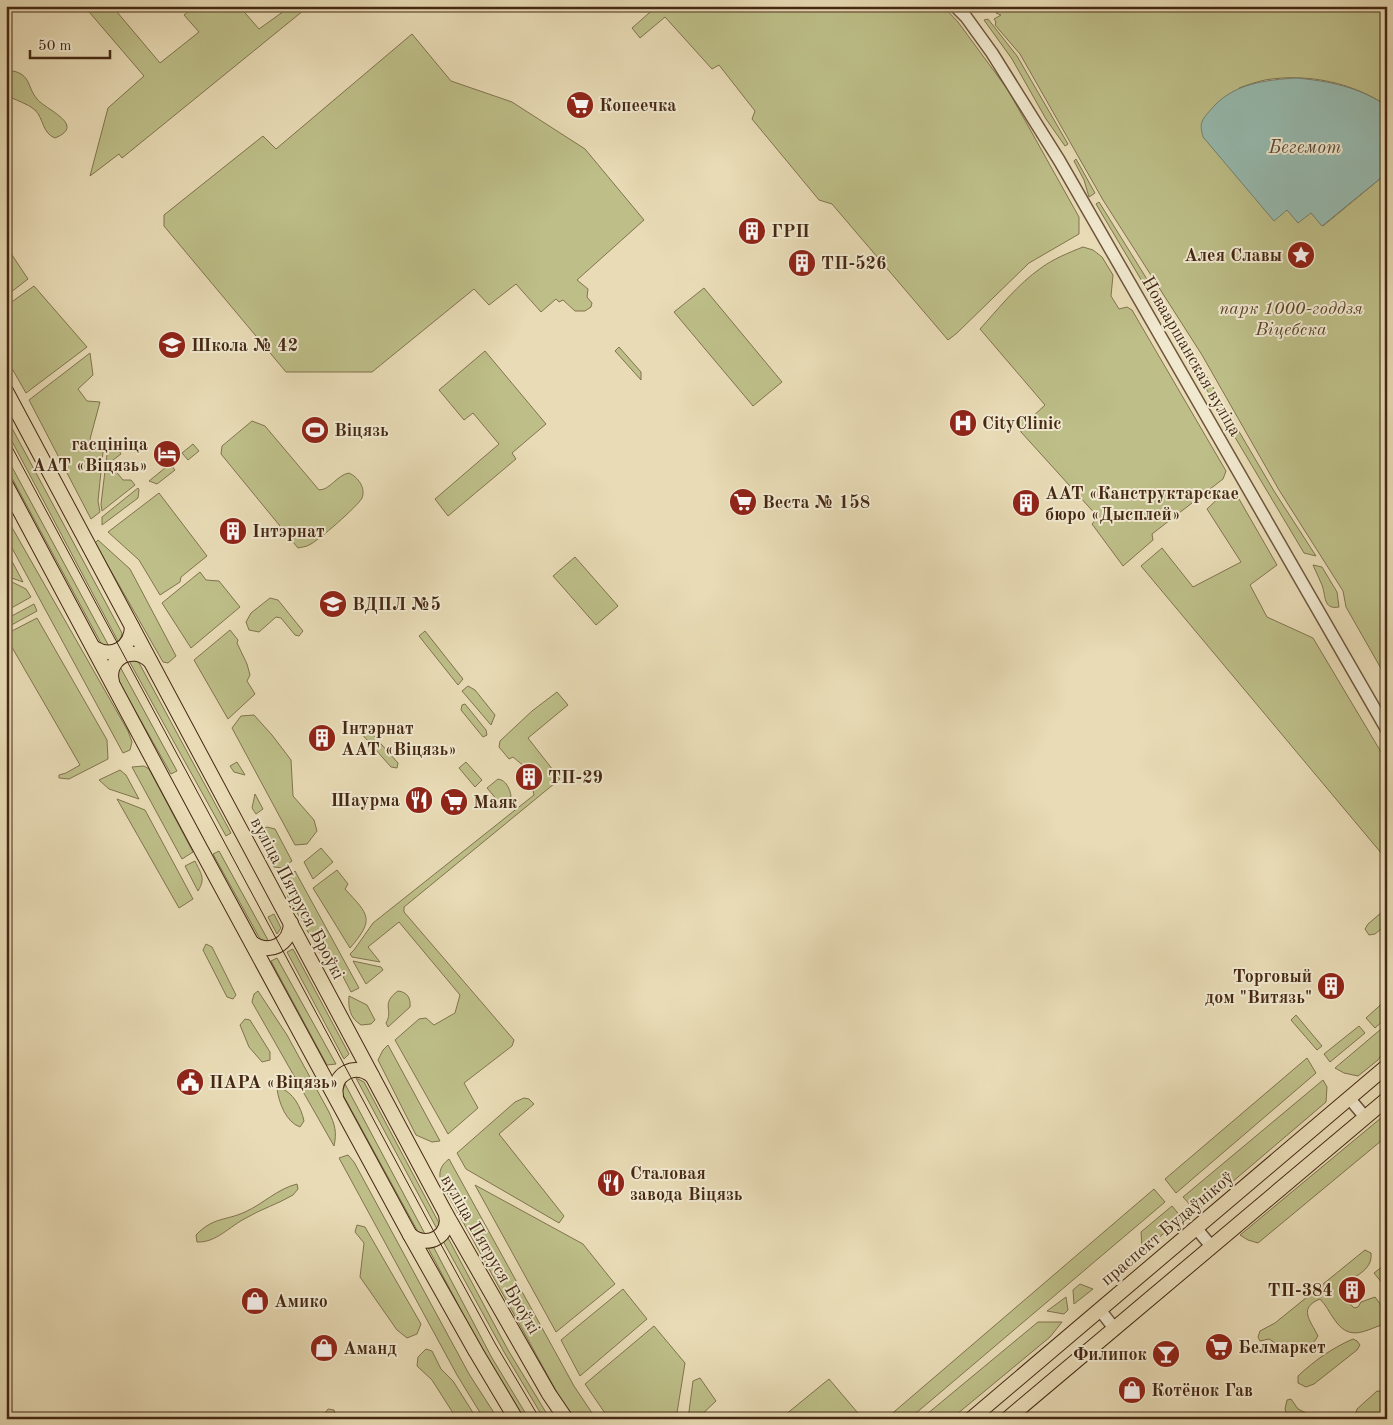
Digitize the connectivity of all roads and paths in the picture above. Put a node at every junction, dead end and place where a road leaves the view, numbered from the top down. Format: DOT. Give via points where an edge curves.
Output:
graph roads {
  1 [pos="956,6"];
  2 [pos="6,391"];
  3 [pos="6,485"];
  4 [pos="132,627"];
  5 [pos="94,648"];
  6 [pos="150,661"];
  7 [pos="112,684"];
  8 [pos="1387,730"];
  9 [pos="291,923"];
  10 [pos="252,943"];
  11 [pos="1387,1066"];
  12 [pos="372,1076"];
  13 [pos="336,1096"];
  14 [pos="1349,1098"];
  15 [pos="1387,1099"];
  16 [pos="1365,1118"];
  17 [pos="446,1214"];
  18 [pos="1196,1228"];
  19 [pos="410,1235"];
  20 [pos="1211,1246"];
  21 [pos="1100,1310"];
  22 [pos="1114,1328"];
  23 [pos="516,1419"];
  24 [pos="566,1419"];
  25 [pos="971,1419"];
  26 [pos="1007,1419"];
  1 -- 8 [label="street, Новааршанская вуліца" via="992,54 1059,160"];
  2 -- 4 [label="main road, вуліца Пятруся Броўкі"];
  3 -- 5 [label="main road"];
  4 -- 5 [label="main road" via="127,644 118,651 108,653"];
  4 -- 6 [label="main road, вуліца Пятруся Броўкі"];
  5 -- 7 [label="main road"];
  6 -- 7 [label="main road" via="136,653 121,657 112,669"];
  6 -- 9 [label="main road, вуліца Пятруся Броўкі"];
  7 -- 10 [label="main road"];
  9 -- 10 [label="main road" via="289,934 278,946 267,949"];
  9 -- 12 [label="main road, вуліца Пятруся Броўкі"];
  10 -- 13 [label="main road"];
  11 -- 14 [label="main road, праспект Будаўнікоў"];
  12 -- 13 [label="main road" via="357,1069 346,1072 335,1085"];
  12 -- 17 [label="main road, вуліца Пятруся Броўкі"];
  13 -- 19 [label="main road"];
  14 -- 16 [label="street"];
  14 -- 18 [label="main road, праспект Будаўнікоў"];
  15 -- 16 [label="main road"];
  16 -- 20 [label="main road"];
  17 -- 19 [label="main road" via="446,1229 435,1240 419,1241"];
  17 -- 24 [label="main road, вуліца Пятруся Броўкі"];
  18 -- 20 [label="street"];
  18 -- 21 [label="main road, праспект Будаўнікоў"];
  19 -- 23 [label="main road"];
  20 -- 22 [label="main road"];
  21 -- 22 [label="street"];
  21 -- 25 [label="main road, праспект Будаўнікоў"];
  22 -- 26 [label="main road"];
}
